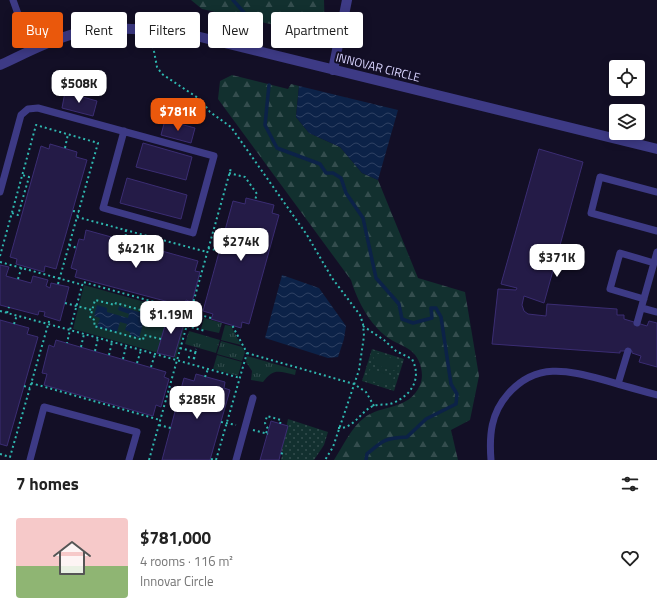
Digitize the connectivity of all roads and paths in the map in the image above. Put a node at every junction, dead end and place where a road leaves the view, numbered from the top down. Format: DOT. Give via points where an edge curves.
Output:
graph roads {
  1 [pos="13,0"];
  2 [pos="347,0"];
  3 [pos="153,48"];
  4 [pos="31,50"];
  5 [pos="0,65"];
  6 [pos="333,70"];
  7 [pos="124,131"];
  8 [pos="68,134"];
  9 [pos="65,148"];
  10 [pos="657,149"];
  11 [pos="231,168"];
  12 [pos="229,173"];
  13 [pos="22,176"];
  14 [pos="0,192"];
  15 [pos="657,192"];
  16 [pos="255,200"];
  17 [pos="73,211"];
  18 [pos="79,212"];
  19 [pos="12,213"];
  20 [pos="77,216"];
  21 [pos="126,230"];
  22 [pos="657,231"];
  23 [pos="142,239"];
  24 [pos="160,239"];
  25 [pos="69,245"];
  26 [pos="140,245"];
  27 [pos="77,248"];
  28 [pos="208,248"];
  29 [pos="219,251"];
  30 [pos="207,252"];
  31 [pos="657,252"];
  32 [pos="0,256"];
  33 [pos="0,262"];
  34 [pos="654,263"];
  35 [pos="21,267"];
  36 [pos="60,279"];
  37 [pos="18,280"];
  38 [pos="83,282"];
  39 [pos="58,284"];
  40 [pos="113,287"];
  41 [pos="112,290"];
  42 [pos="127,291"];
  43 [pos="125,294"];
  44 [pos="141,295"];
  45 [pos="140,298"];
  46 [pos="155,299"];
  47 [pos="644,299"];
  48 [pos="154,302"];
  49 [pos="170,302"];
  50 [pos="65,303"];
  51 [pos="77,306"];
  52 [pos="168,306"];
  53 [pos="9,307"];
  54 [pos="642,308"];
  55 [pos="92,310"];
  56 [pos="0,311"];
  57 [pos="190,312"];
  58 [pos="657,312"];
  59 [pos="7,313"];
  60 [pos="17,315"];
  61 [pos="50,318"];
  62 [pos="211,318"];
  63 [pos="166,323"];
  64 [pos="637,323"];
  65 [pos="14,324"];
  66 [pos="48,324"];
  67 [pos="232,325"];
  68 [pos="187,326"];
  69 [pos="363,326"];
  70 [pos="70,330"];
  71 [pos="205,331"];
  72 [pos="84,334"];
  73 [pos="98,338"];
  74 [pos="161,339"];
  75 [pos="112,342"];
  76 [pos="67,343"];
  77 [pos="126,346"];
  78 [pos="81,347"];
  79 [pos="180,348"];
  80 [pos="141,350"];
  81 [pos="196,350"];
  82 [pos="94,351"];
  83 [pos="628,351"];
  84 [pos="199,353"];
  85 [pos="247,353"];
  86 [pos="155,354"];
  87 [pos="109,355"];
  88 [pos="188,357"];
  89 [pos="123,359"];
  90 [pos="177,360"];
  91 [pos="137,363"];
  92 [pos="151,367"];
  93 [pos="208,369"];
  94 [pos="205,376"];
  95 [pos="240,378"];
  96 [pos="31,383"];
  97 [pos="354,384"];
  98 [pos="618,384"];
  99 [pos="24,386"];
  100 [pos="30,388"];
  101 [pos="657,395"];
  102 [pos="253,398"];
  103 [pos="374,406"];
  104 [pos="160,420"];
  105 [pos="221,422"];
  106 [pos="227,423"];
  107 [pos="280,424"];
  108 [pos="159,425"];
  109 [pos="170,428"];
  110 [pos="338,428"];
  111 [pos="266,433"];
  112 [pos="0,454"];
  113 [pos="211,459"];
  114 [pos="30,460"];
  115 [pos="129,460"];
  116 [pos="149,460"];
  117 [pos="216,460"];
  118 [pos="236,460"];
  119 [pos="325,460"];
  120 [pos="491,460"];
  1 -- 4 [label="lane"];
  2 -- 6 [label="street"];
  3 -- 69 [label="path" via="157,67 162,74 201,100 214,116 231,127 308,235 332,278 360,315"];
  4 -- 5 [label="street, INNOVAR CIRCLE"];
  4 -- 6 [label="street, INNOVAR CIRCLE" via="68,35 105,29 153,30 192,35"];
  6 -- 10 [label="street, INNOVAR CIRCLE"];
  7 -- 7 [label="lane" via="214,156 193,233 103,208"];
  7 -- 14 [label="lane" via="38,108 28,109 22,115"];
  8 -- 9 [label="path"];
  8 -- 13 [label="path" via="36,125"];
  8 -- 18 [label="path" via="98,143"];
  11 -- 12 [label="path"];
  12 -- 16 [label="path" via="245,177 257,194"];
  12 -- 28 [label="path"];
  13 -- 19 [label="path"];
  13 -- 19 [label="path" via="29,177 25,197 18,215"];
  15 -- 22 [label="lane" via="600,178 591,214"];
  17 -- 18 [label="path"];
  18 -- 20 [label="path"];
  19 -- 32 [label="path"];
  20 -- 21 [label="path"];
  20 -- 25 [label="path"];
  21 -- 23 [label="path" via="125,234"];
  21 -- 24 [label="path"];
  23 -- 24 [label="path" via="159,244"];
  23 -- 26 [label="path"];
  24 -- 30 [label="path"];
  25 -- 27 [label="path"];
  25 -- 36 [label="path"];
  28 -- 29 [label="path"];
  28 -- 30 [label="path"];
  30 -- 57 [label="path"];
  31 -- 34 [label="lane"];
  33 -- 35 [label="path"];
  34 -- 47 [label="lane"];
  34 -- 47 [label="lane" via="620,253 610,289"];
  35 -- 36 [label="path"];
  35 -- 37 [label="path"];
  36 -- 38 [label="path"];
  36 -- 39 [label="path"];
  38 -- 41 [label="path"];
  38 -- 51 [label="path"];
  40 -- 41 [label="path"];
  41 -- 43 [label="path"];
  42 -- 43 [label="path"];
  43 -- 45 [label="path"];
  44 -- 45 [label="path"];
  45 -- 48 [label="path"];
  46 -- 48 [label="path"];
  47 -- 54 [label="lane"];
  48 -- 52 [label="path"];
  49 -- 52 [label="path"];
  50 -- 51 [label="path"];
  51 -- 55 [label="path"];
  51 -- 70 [label="path"];
  52 -- 57 [label="path"];
  53 -- 59 [label="path"];
  54 -- 58 [label="lane"];
  54 -- 64 [label="lane"];
  55 -- 63 [label="path" via="95,300 115,306 116,303 162,316 161,322"];
  55 -- 74 [label="path" via="90,318 95,320 94,326 143,340 144,335"];
  56 -- 59 [label="path"];
  57 -- 62 [label="path"];
  57 -- 68 [label="path"];
  59 -- 60 [label="path"];
  60 -- 65 [label="path"];
  60 -- 66 [label="path"];
  61 -- 66 [label="path"];
  66 -- 70 [label="path"];
  66 -- 96 [label="path"];
  67 -- 85 [label="path"];
  68 -- 71 [label="path" via="201,332"];
  68 -- 79 [label="path"];
  69 -- 97 [label="path" via="362,356"];
  69 -- 103 [label="path" via="396,351 412,359 417,374 411,390 399,400"];
  70 -- 72 [label="path"];
  70 -- 76 [label="path"];
  72 -- 73 [label="path"];
  72 -- 78 [label="path"];
  73 -- 75 [label="path"];
  73 -- 82 [label="path"];
  75 -- 77 [label="path"];
  75 -- 87 [label="path"];
  77 -- 80 [label="path"];
  77 -- 89 [label="path"];
  79 -- 81 [label="path"];
  79 -- 90 [label="path"];
  80 -- 86 [label="path"];
  80 -- 91 [label="path"];
  81 -- 84 [label="path"];
  81 -- 88 [label="path" via="195,359"];
  83 -- 98 [label="lane"];
  85 -- 95 [label="path"];
  85 -- 97 [label="path"];
  86 -- 90 [label="path"];
  86 -- 92 [label="path"];
  90 -- 93 [label="path"];
  90 -- 104 [label="path"];
  93 -- 94 [label="path"];
  93 -- 95 [label="path"];
  95 -- 106 [label="path"];
  96 -- 100 [label="path"];
  96 -- 104 [label="path"];
  97 -- 103 [label="path" via="366,392"];
  97 -- 110 [label="path"];
  98 -- 101 [label="lane"];
  98 -- 120 [label="lane" via="577,372 556,370 537,373 517,383 499,404 493,418 489,440"];
  99 -- 100 [label="path"];
  100 -- 112 [label="path" via="10,457"];
  102 -- 118 [label="lane"];
  103 -- 110 [label="path" via="348,427"];
  104 -- 108 [label="path"];
  105 -- 106 [label="path"];
  106 -- 117 [label="path"];
  107 -- 111 [label="path" via="281,420 267,416"];
  108 -- 109 [label="path"];
  108 -- 116 [label="path"];
  110 -- 119 [label="path" via="333,447"];
  113 -- 117 [label="path"];
  114 -- 115 [label="lane" via="44,407 137,432"];
}
